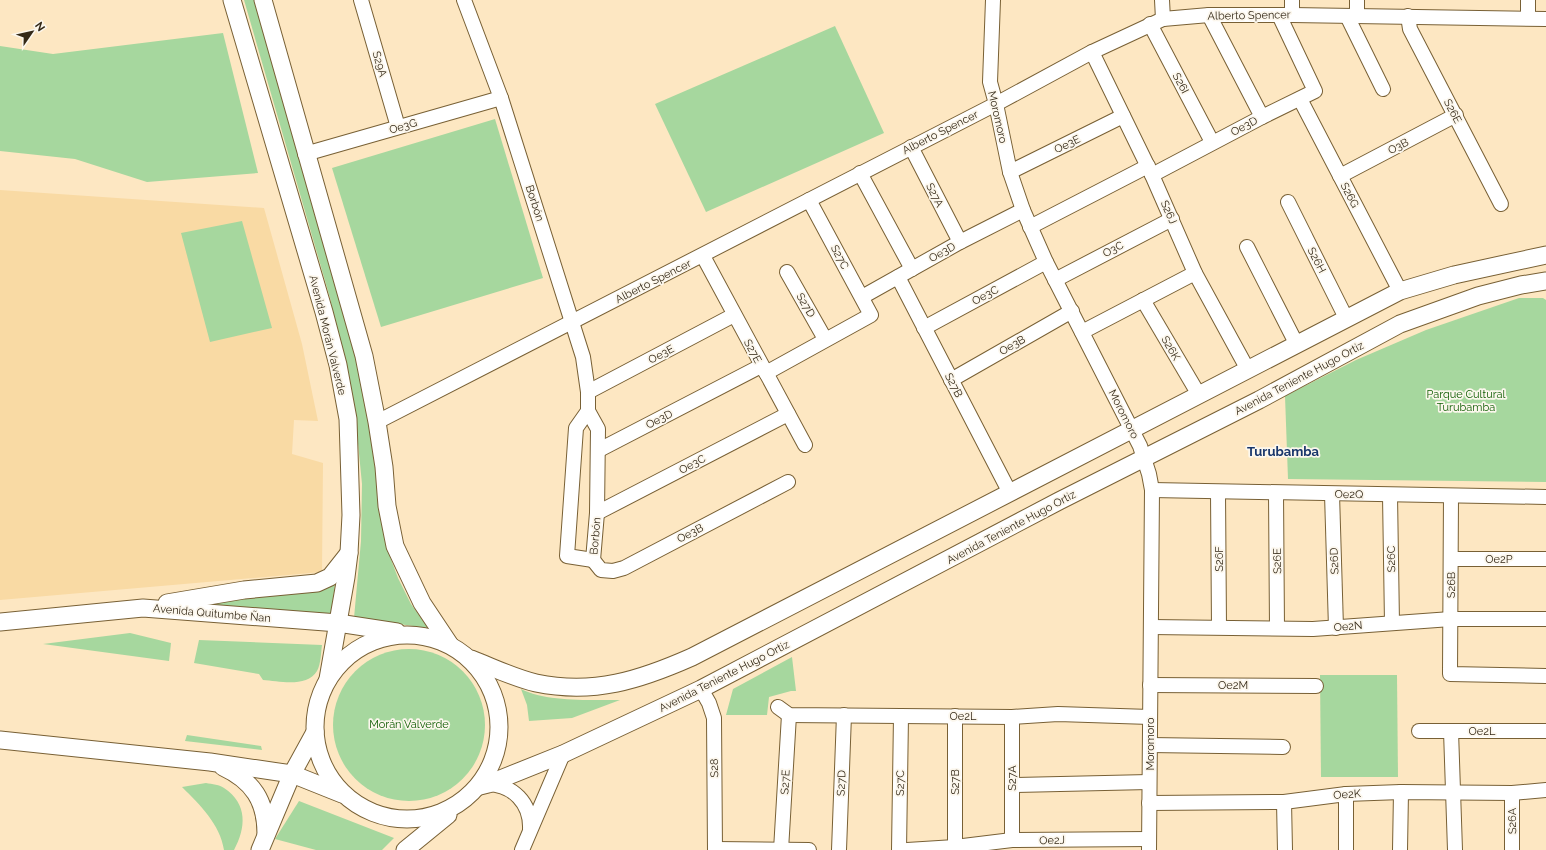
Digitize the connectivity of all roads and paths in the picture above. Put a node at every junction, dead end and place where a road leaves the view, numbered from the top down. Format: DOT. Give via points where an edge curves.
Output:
graph roads {
  1 [pos="232,0"];
  2 [pos="262,0"];
  3 [pos="361,0"];
  4 [pos="464,0"];
  5 [pos="993,0"];
  6 [pos="1162,0"];
  7 [pos="1292,0"];
  8 [pos="1357,0"];
  9 [pos="1528,0"];
  10 [pos="1209,15"];
  11 [pos="1286,15"];
  12 [pos="1352,16"];
  13 [pos="1408,16"];
  14 [pos="1528,18"];
  15 [pos="1546,18"];
  16 [pos="1163,19"];
  17 [pos="1150,24"];
  18 [pos="1092,52"];
  19 [pos="1383,89"];
  20 [pos="501,98"];
  21 [pos="1300,99"];
  22 [pos="996,104"];
  23 [pos="1456,115"];
  24 [pos="1123,116"];
  25 [pos="1262,117"];
  26 [pos="398,127"];
  27 [pos="1212,142"];
  28 [pos="910,147"];
  29 [pos="305,154"];
  30 [pos="1150,171"];
  31 [pos="1010,172"];
  32 [pos="860,173"];
  33 [pos="1340,176"];
  34 [pos="809,200"];
  35 [pos="1288,202"];
  36 [pos="1501,204"];
  37 [pos="1023,210"];
  38 [pos="1172,219"];
  39 [pos="1030,227"];
  40 [pos="960,242"];
  41 [pos="1546,243"];
  42 [pos="1247,247"];
  43 [pos="703,256"];
  44 [pos="1539,256"];
  45 [pos="1046,262"];
  46 [pos="912,269"];
  47 [pos="787,272"];
  48 [pos="1195,273"];
  49 [pos="898,278"];
  50 [pos="1054,280"];
  51 [pos="1545,282"];
  52 [pos="1400,291"];
  53 [pos="862,297"];
  54 [pos="1143,300"];
  55 [pos="1072,311"];
  56 [pos="734,315"];
  57 [pos="871,315"];
  58 [pos="1346,318"];
  59 [pos="573,323"];
  60 [pos="924,328"];
  61 [pos="1082,332"];
  62 [pos="825,339"];
  63 [pos="1297,345"];
  64 [pos="764,370"];
  65 [pos="1248,370"];
  66 [pos="951,380"];
  67 [pos="588,392"];
  68 [pos="1199,396"];
  69 [pos="588,411"];
  70 [pos="788,414"];
  71 [pos="377,422"];
  72 [pos="1132,430"];
  73 [pos="804,445"];
  74 [pos="599,450"];
  75 [pos="1144,458"];
  76 [pos="788,482"];
  77 [pos="1152,490"];
  78 [pos="1218,492"];
  79 [pos="1010,493"];
  80 [pos="1276,493"];
  81 [pos="1332,494"];
  82 [pos="1390,495"];
  83 [pos="1451,496"];
  84 [pos="1546,497"];
  85 [pos="597,513"];
  86 [pos="349,553"];
  87 [pos="1451,559"];
  88 [pos="1546,559"];
  89 [pos="593,560"];
  90 [pos="143,608"];
  91 [pos="1451,618"];
  92 [pos="1546,619"];
  93 [pos="0,622"];
  94 [pos="1392,623"];
  95 [pos="338,624"];
  96 [pos="1151,627"];
  97 [pos="1219,627"];
  98 [pos="1277,628"];
  99 [pos="1336,628"];
  100 [pos="423,636"];
  101 [pos="450,645"];
  102 [pos="471,659"];
  103 [pos="1546,676"];
  104 [pos="328,679"];
  105 [pos="1150,684"];
  106 [pos="1316,686"];
  107 [pos="701,689"];
  108 [pos="784,711"];
  109 [pos="844,716"];
  110 [pos="901,716"];
  111 [pos="955,716"];
  112 [pos="1012,717"];
  113 [pos="1150,718"];
  114 [pos="1419,731"];
  115 [pos="1451,731"];
  116 [pos="1546,731"];
  117 [pos="315,732"];
  118 [pos="0,740"];
  119 [pos="1150,745"];
  120 [pos="1283,747"];
  121 [pos="563,754"];
  122 [pos="210,762"];
  123 [pos="292,774"];
  124 [pos="1149,782"];
  125 [pos="1012,784"];
  126 [pos="484,785"];
  127 [pos="1546,790"];
  128 [pos="1401,792"];
  129 [pos="1454,793"];
  130 [pos="1512,793"];
  131 [pos="1346,794"];
  132 [pos="344,795"];
  133 [pos="467,799"];
  134 [pos="1284,802"];
  135 [pos="1149,803"];
  136 [pos="530,831"];
  137 [pos="1012,840"];
  138 [pos="263,843"];
  139 [pos="1149,844"];
  140 [pos="955,847"];
  141 [pos="405,850"];
  142 [pos="522,850"];
  143 [pos="715,850"];
  144 [pos="781,850"];
  145 [pos="809,850"];
  146 [pos="839,850"];
  147 [pos="899,850"];
  148 [pos="907,850"];
  149 [pos="1285,850"];
  150 [pos="1346,850"];
  151 [pos="1400,850"];
  152 [pos="1455,850"];
  153 [pos="1512,850"];
  1 -- 86 [label="main road, Avenida Morán Valverde" via="338,365 350,435"];
  2 -- 29 [label="main road"];
  3 -- 26 [label="street, S29A"];
  4 -- 20 [label="street, Borbón"];
  5 -- 22 [label="street, Moromoro" via="990,82"];
  6 -- 16 [label="street"];
  7 -- 11 [label="street"];
  8 -- 12 [label="street"];
  9 -- 14 [label="street"];
  10 -- 11 [label="street, Alberto Spencer"];
  10 -- 16 [label="street, Alberto Spencer"];
  10 -- 25 [label="street"];
  11 -- 12 [label="street, Alberto Spencer"];
  11 -- 21 [label="street, Oe3D" via="1315,91"];
  12 -- 13 [label="street, Alberto Spencer"];
  12 -- 19 [label="street"];
  13 -- 14 [label="street, Alberto Spencer"];
  13 -- 23 [label="street, S26E" via="1410,29"];
  14 -- 15 [label="street, Alberto Spencer"];
  16 -- 17 [label="street, Alberto Spencer"];
  17 -- 18 [label="street, Alberto Spencer"];
  17 -- 27 [label="street, S26I"];
  18 -- 22 [label="street, Alberto Spencer"];
  18 -- 24 [label="street, S26J"];
  20 -- 26 [label="street, Oe3G"];
  20 -- 59 [label="street, Borbón"];
  21 -- 25 [label="street, Oe3D"];
  21 -- 33 [label="street, S26G"];
  22 -- 28 [label="street, Alberto Spencer"];
  22 -- 31 [label="street, Moromoro"];
  23 -- 33 [label="street, O3B"];
  23 -- 36 [label="street, S26E"];
  24 -- 30 [label="street, S26J"];
  24 -- 31 [label="street, Oe3E"];
  25 -- 27 [label="street, Oe3D"];
  26 -- 29 [label="street, Oe3G"];
  27 -- 30 [label="street, Oe3D"];
  28 -- 32 [label="street, Alberto Spencer"];
  28 -- 40 [label="street, S27A"];
  29 -- 71 [label="main road" via="364,356"];
  30 -- 38 [label="street, S26J"];
  30 -- 39 [label="street, Oe3D"];
  31 -- 37 [label="street, Moromoro"];
  32 -- 34 [label="street, Alberto Spencer"];
  32 -- 46 [label="street"];
  33 -- 52 [label="street, S26G"];
  34 -- 43 [label="street, Alberto Spencer"];
  34 -- 53 [label="street, S27C"];
  35 -- 58 [label="street, S26H"];
  37 -- 39 [label="street, Moromoro"];
  37 -- 40 [label="street, Oe3D"];
  38 -- 48 [label="street, S26J"];
  38 -- 50 [label="street, O3C"];
  39 -- 45 [label="street, Moromoro"];
  40 -- 46 [label="street, Oe3D"];
  41 -- 44 [label="main road"];
  42 -- 63 [label="street"];
  43 -- 56 [label="street, S27E"];
  43 -- 59 [label="street, Alberto Spencer"];
  44 -- 52 [label="main road" via="1454,275"];
  45 -- 50 [label="street, Moromoro"];
  45 -- 60 [label="street, Oe3C"];
  46 -- 49 [label="street, Oe3D"];
  47 -- 62 [label="street, S27D"];
  48 -- 54 [label="street"];
  48 -- 65 [label="street, S26J"];
  49 -- 53 [label="street, Oe3D"];
  49 -- 60 [label="street, S27B"];
  50 -- 55 [label="street, Moromoro"];
  51 -- 75 [label="main road, Avenida Teniente Hugo Ortiz" via="1478,296 1400,324 1260,400"];
  52 -- 58 [label="main road"];
  53 -- 57 [label="street, S27C"];
  54 -- 61 [label="street"];
  54 -- 68 [label="street, S26K"];
  55 -- 61 [label="street, Moromoro"];
  55 -- 66 [label="street, Oe3B"];
  56 -- 64 [label="street, S27E"];
  56 -- 67 [label="street, Oe3E"];
  57 -- 62 [label="street, Oe3D"];
  58 -- 63 [label="main road"];
  59 -- 67 [label="street, Borbón" via="583,357"];
  59 -- 71 [label="street, Alberto Spencer"];
  60 -- 66 [label="street, S27B"];
  61 -- 72 [label="street, Moromoro"];
  62 -- 64 [label="street, Oe3D"];
  63 -- 65 [label="main road"];
  64 -- 70 [label="street, S27E"];
  64 -- 74 [label="street, Oe3D"];
  65 -- 68 [label="main road"];
  66 -- 79 [label="street, S27B"];
  67 -- 69 [label="street, Borbón"];
  68 -- 72 [label="main road"];
  69 -- 74 [label="street, Borbón" via="598,429"];
  69 -- 89 [label="street, Borbón" via="576,428 567,556"];
  70 -- 73 [label="street, S27E"];
  70 -- 85 [label="street, Oe3C"];
  71 -- 101 [label="main road" via="387,506 395,546 406,574 422,603"];
  72 -- 75 [label="street, Moromoro"];
  72 -- 79 [label="main road"];
  74 -- 85 [label="street, Borbón"];
  75 -- 77 [label="street, Moromoro"];
  75 -- 107 [label="main road, Avenida Teniente Hugo Ortiz"];
  76 -- 89 [label="street, Oe3B" via="624,568 613,571 601,570"];
  77 -- 78 [label="street, Oe2Q"];
  77 -- 96 [label="street, Moromoro"];
  78 -- 80 [label="street, Oe2Q"];
  78 -- 97 [label="street, S26F"];
  79 -- 102 [label="main road" via="692,657 652,675 608,686 575,688 535,683"];
  80 -- 81 [label="street, Oe2Q"];
  80 -- 98 [label="street, S26E"];
  81 -- 82 [label="street, Oe2Q"];
  81 -- 99 [label="street, S26D"];
  82 -- 83 [label="street, Oe2Q"];
  82 -- 94 [label="street, S26C"];
  83 -- 84 [label="street, Oe2Q"];
  83 -- 87 [label="street, S26B"];
  85 -- 89 [label="street, Borbón"];
  86 -- 90 [label="main road" via="330,577 317,583 244,590"];
  86 -- 95 [label="main road, Avenida Morán Valverde"];
  87 -- 88 [label="street, Oe2P"];
  87 -- 91 [label="street, S26B"];
  90 -- 93 [label="main road, Avenida Quitumbe Ñan"];
  90 -- 95 [label="main road, Avenida Quitumbe Ñan"];
  91 -- 92 [label="street, Oe2N"];
  91 -- 94 [label="street, Oe2N"];
  91 -- 103 [label="street, S26B" via="1450,674"];
  94 -- 99 [label="street, Oe2N"];
  95 -- 100 [label="main road, Avenida Quitumbe Ñan"];
  95 -- 104 [label="main road, Avenida Morán Valverde"];
  96 -- 97 [label="street, Oe2N"];
  96 -- 105 [label="street, Moromoro"];
  97 -- 98 [label="street, Oe2N"];
  98 -- 99 [label="street, Oe2N"];
  100 -- 101 [label="main road"];
  100 -- 104 [label="main road" via="395,635 368,642 345,658"];
  101 -- 102 [label="main road"];
  102 -- 126 [label="main road" via="488,682 498,707 500,733 497,750"];
  104 -- 117 [label="main road" via="318,702"];
  105 -- 106 [label="street, Oe2M"];
  105 -- 113 [label="street, Moromoro"];
  107 -- 121 [label="main road, Avenida Teniente Hugo Ortiz"];
  107 -- 143 [label="street, S28" via="714,718"];
  108 -- 109 [label="street, Oe2L"];
  108 -- 144 [label="street, S27E"];
  109 -- 110 [label="street, Oe2L"];
  109 -- 146 [label="street, S27D"];
  110 -- 111 [label="street, Oe2L"];
  110 -- 147 [label="street, S27C"];
  111 -- 112 [label="street, Oe2L"];
  111 -- 140 [label="street, S27B"];
  112 -- 113 [label="street, Oe2L" via="1058,714"];
  112 -- 125 [label="street, S27A"];
  113 -- 119 [label="street, Moromoro"];
  114 -- 115 [label="street, Oe2L"];
  115 -- 116 [label="street, Oe2L"];
  115 -- 129 [label="street"];
  117 -- 123 [label="main road"];
  117 -- 132 [label="main road" via="319,755 329,777"];
  118 -- 122 [label="main road"];
  119 -- 120 [label="street"];
  119 -- 124 [label="street, Moromoro"];
  121 -- 126 [label="main road, Avenida Teniente Hugo Ortiz"];
  121 -- 136 [label="street"];
  122 -- 123 [label="main road"];
  122 -- 138 [label="main road" via="242,778 254,789 262,803 266,819"];
  123 -- 132 [label="main road"];
  123 -- 138 [label="main road"];
  124 -- 125 [label="street"];
  124 -- 135 [label="street, Moromoro"];
  125 -- 137 [label="street, S27A"];
  126 -- 133 [label="main road"];
  126 -- 136 [label="street" via="505,787 519,796 529,812"];
  127 -- 130 [label="street, Oe2K"];
  128 -- 129 [label="street, Oe2K"];
  128 -- 131 [label="street, Oe2K"];
  128 -- 151 [label="street"];
  129 -- 130 [label="street, Oe2K"];
  129 -- 152 [label="street"];
  130 -- 153 [label="street, S26A"];
  131 -- 134 [label="street, Oe2K"];
  131 -- 150 [label="street"];
  132 -- 133 [label="main road" via="366,810 391,819 418,820 444,813"];
  133 -- 141 [label="main road"];
  134 -- 135 [label="street, Oe2K"];
  134 -- 149 [label="street"];
  135 -- 139 [label="street, Moromoro"];
  136 -- 142 [label="street"];
  137 -- 139 [label="street, Oe2J"];
  137 -- 140 [label="street, Oe2J"];
  140 -- 148 [label="street, Oe2J"];
  143 -- 144 [label="street"];
  144 -- 145 [label="street"];
}
